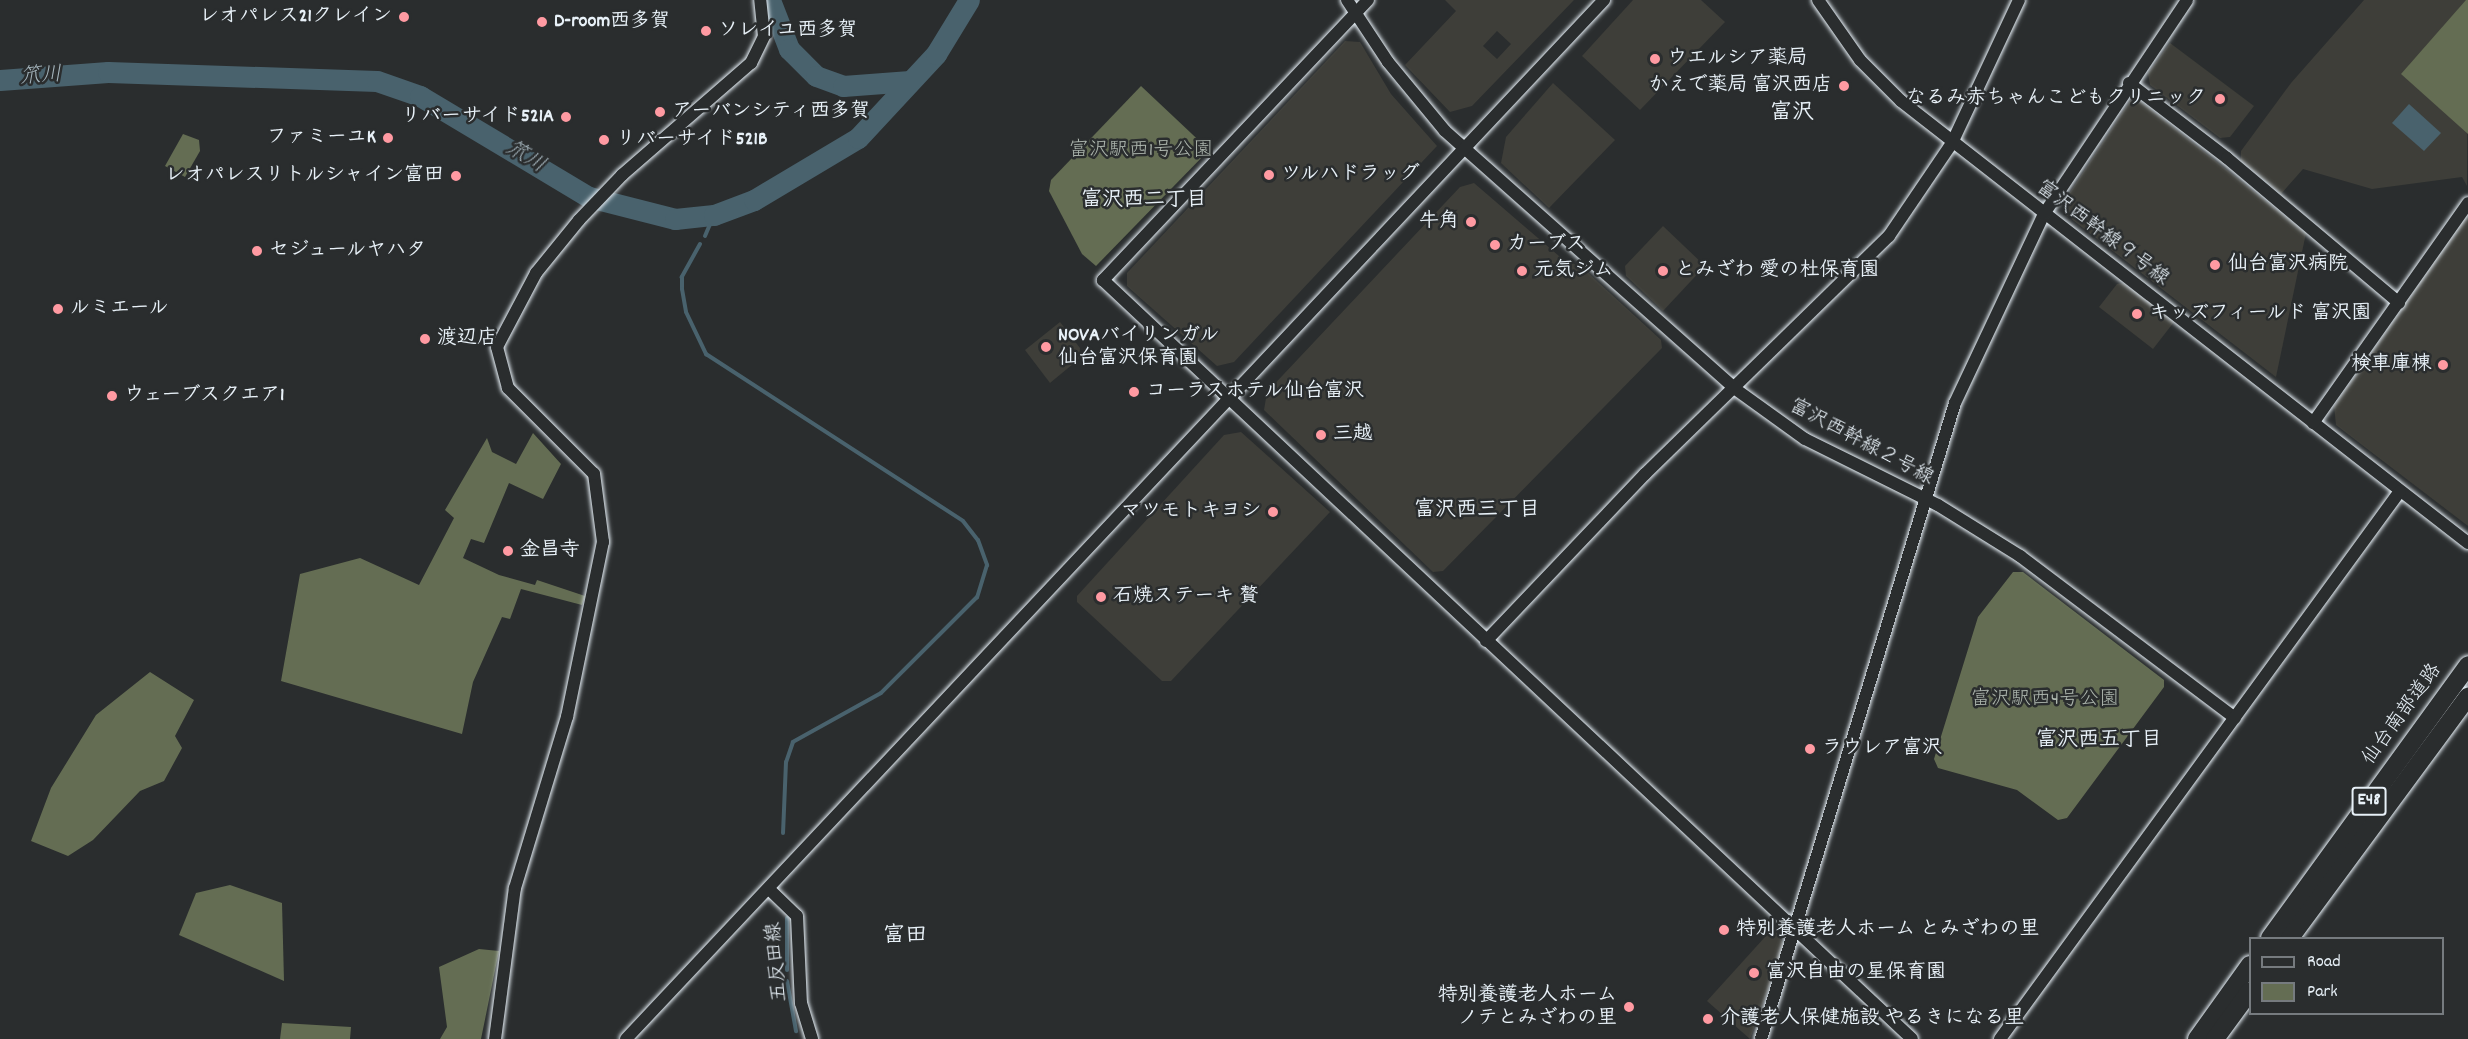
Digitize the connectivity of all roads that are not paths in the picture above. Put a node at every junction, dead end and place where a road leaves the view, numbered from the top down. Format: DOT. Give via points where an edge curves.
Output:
graph roads {
  1 [pos="760,0"];
  2 [pos="1347,0"];
  3 [pos="1368,0"];
  4 [pos="1604,0"];
  5 [pos="1818,0"];
  6 [pos="2019,0"];
  7 [pos="2187,0"];
  8 [pos="1356,14"];
  9 [pos="2129,83"];
  10 [pos="1952,143"];
  11 [pos="1464,149"];
  12 [pos="2468,203"];
  13 [pos="2044,214"];
  14 [pos="2399,303"];
  15 [pos="1734,387"];
  16 [pos="1229,399"];
  17 [pos="2313,423"];
  18 [pos="2400,491"];
  19 [pos="1925,499"];
  20 [pos="2468,543"];
  21 [pos="1486,641"];
  22 [pos="2468,665"];
  23 [pos="2468,697"];
  24 [pos="2235,718"];
  25 [pos="770,890"];
  26 [pos="1796,930"];
  27 [pos="2271,937"];
  28 [pos="2291,937"];
  29 [pos="2249,966"];
  30 [pos="2249,993"];
  31 [pos="495,1039"];
  32 [pos="626,1039"];
  33 [pos="812,1039"];
  34 [pos="1761,1039"];
  35 [pos="1912,1039"];
  36 [pos="2000,1039"];
  37 [pos="2197,1039"];
  38 [pos="2215,1039"];
  1 -- 31 [label="street" via="764,36 746,69 622,175 583,216 536,273 497,347 508,388 594,474 603,542 567,717 514,888"];
  2 -- 8 [label="street, 富沢西幹線２号線"];
  3 -- 8 [label="street"];
  4 -- 11 [label="street"];
  5 -- 10 [label="street, 富沢西幹線９号線" via="1878,81"];
  6 -- 10 [label="street"];
  7 -- 9 [label="street"];
  8 -- 11 [label="street, 富沢西幹線２号線" via="1424,110"];
  8 -- 16 [label="street" via="1103,280"];
  9 -- 13 [label="street"];
  9 -- 14 [label="street" via="2227,158"];
  10 -- 13 [label="street, 富沢西幹線９号線"];
  10 -- 15 [label="street" via="1890,236"];
  11 -- 15 [label="street, 富沢西幹線２号線"];
  11 -- 16 [label="street"];
  12 -- 14 [label="street"];
  13 -- 17 [label="street, 富沢西幹線９号線"];
  13 -- 19 [label="street" via="1955,403"];
  14 -- 17 [label="street"];
  15 -- 19 [label="street, 富沢西幹線２号線" via="1805,439"];
  15 -- 21 [label="street"];
  16 -- 21 [label="street"];
  16 -- 25 [label="street"];
  17 -- 18 [label="street, 富沢西幹線９号線"];
  18 -- 20 [label="street, 富沢西幹線９号線"];
  18 -- 24 [label="street"];
  19 -- 24 [label="street, 富沢西幹線２号線" via="2020,556"];
  19 -- 26 [label="street"];
  21 -- 26 [label="street"];
  22 -- 27 [label="highway, 仙台南部道路 / E48"];
  23 -- 28 [label="highway, E48"];
  24 -- 36 [label="street"];
  25 -- 32 [label="street"];
  25 -- 33 [label="street, 五反田線" via="797,916 801,1003"];
  26 -- 34 [label="street"];
  26 -- 35 [label="street"];
  29 -- 37 [label="highway"];
  30 -- 38 [label="highway"];
}
